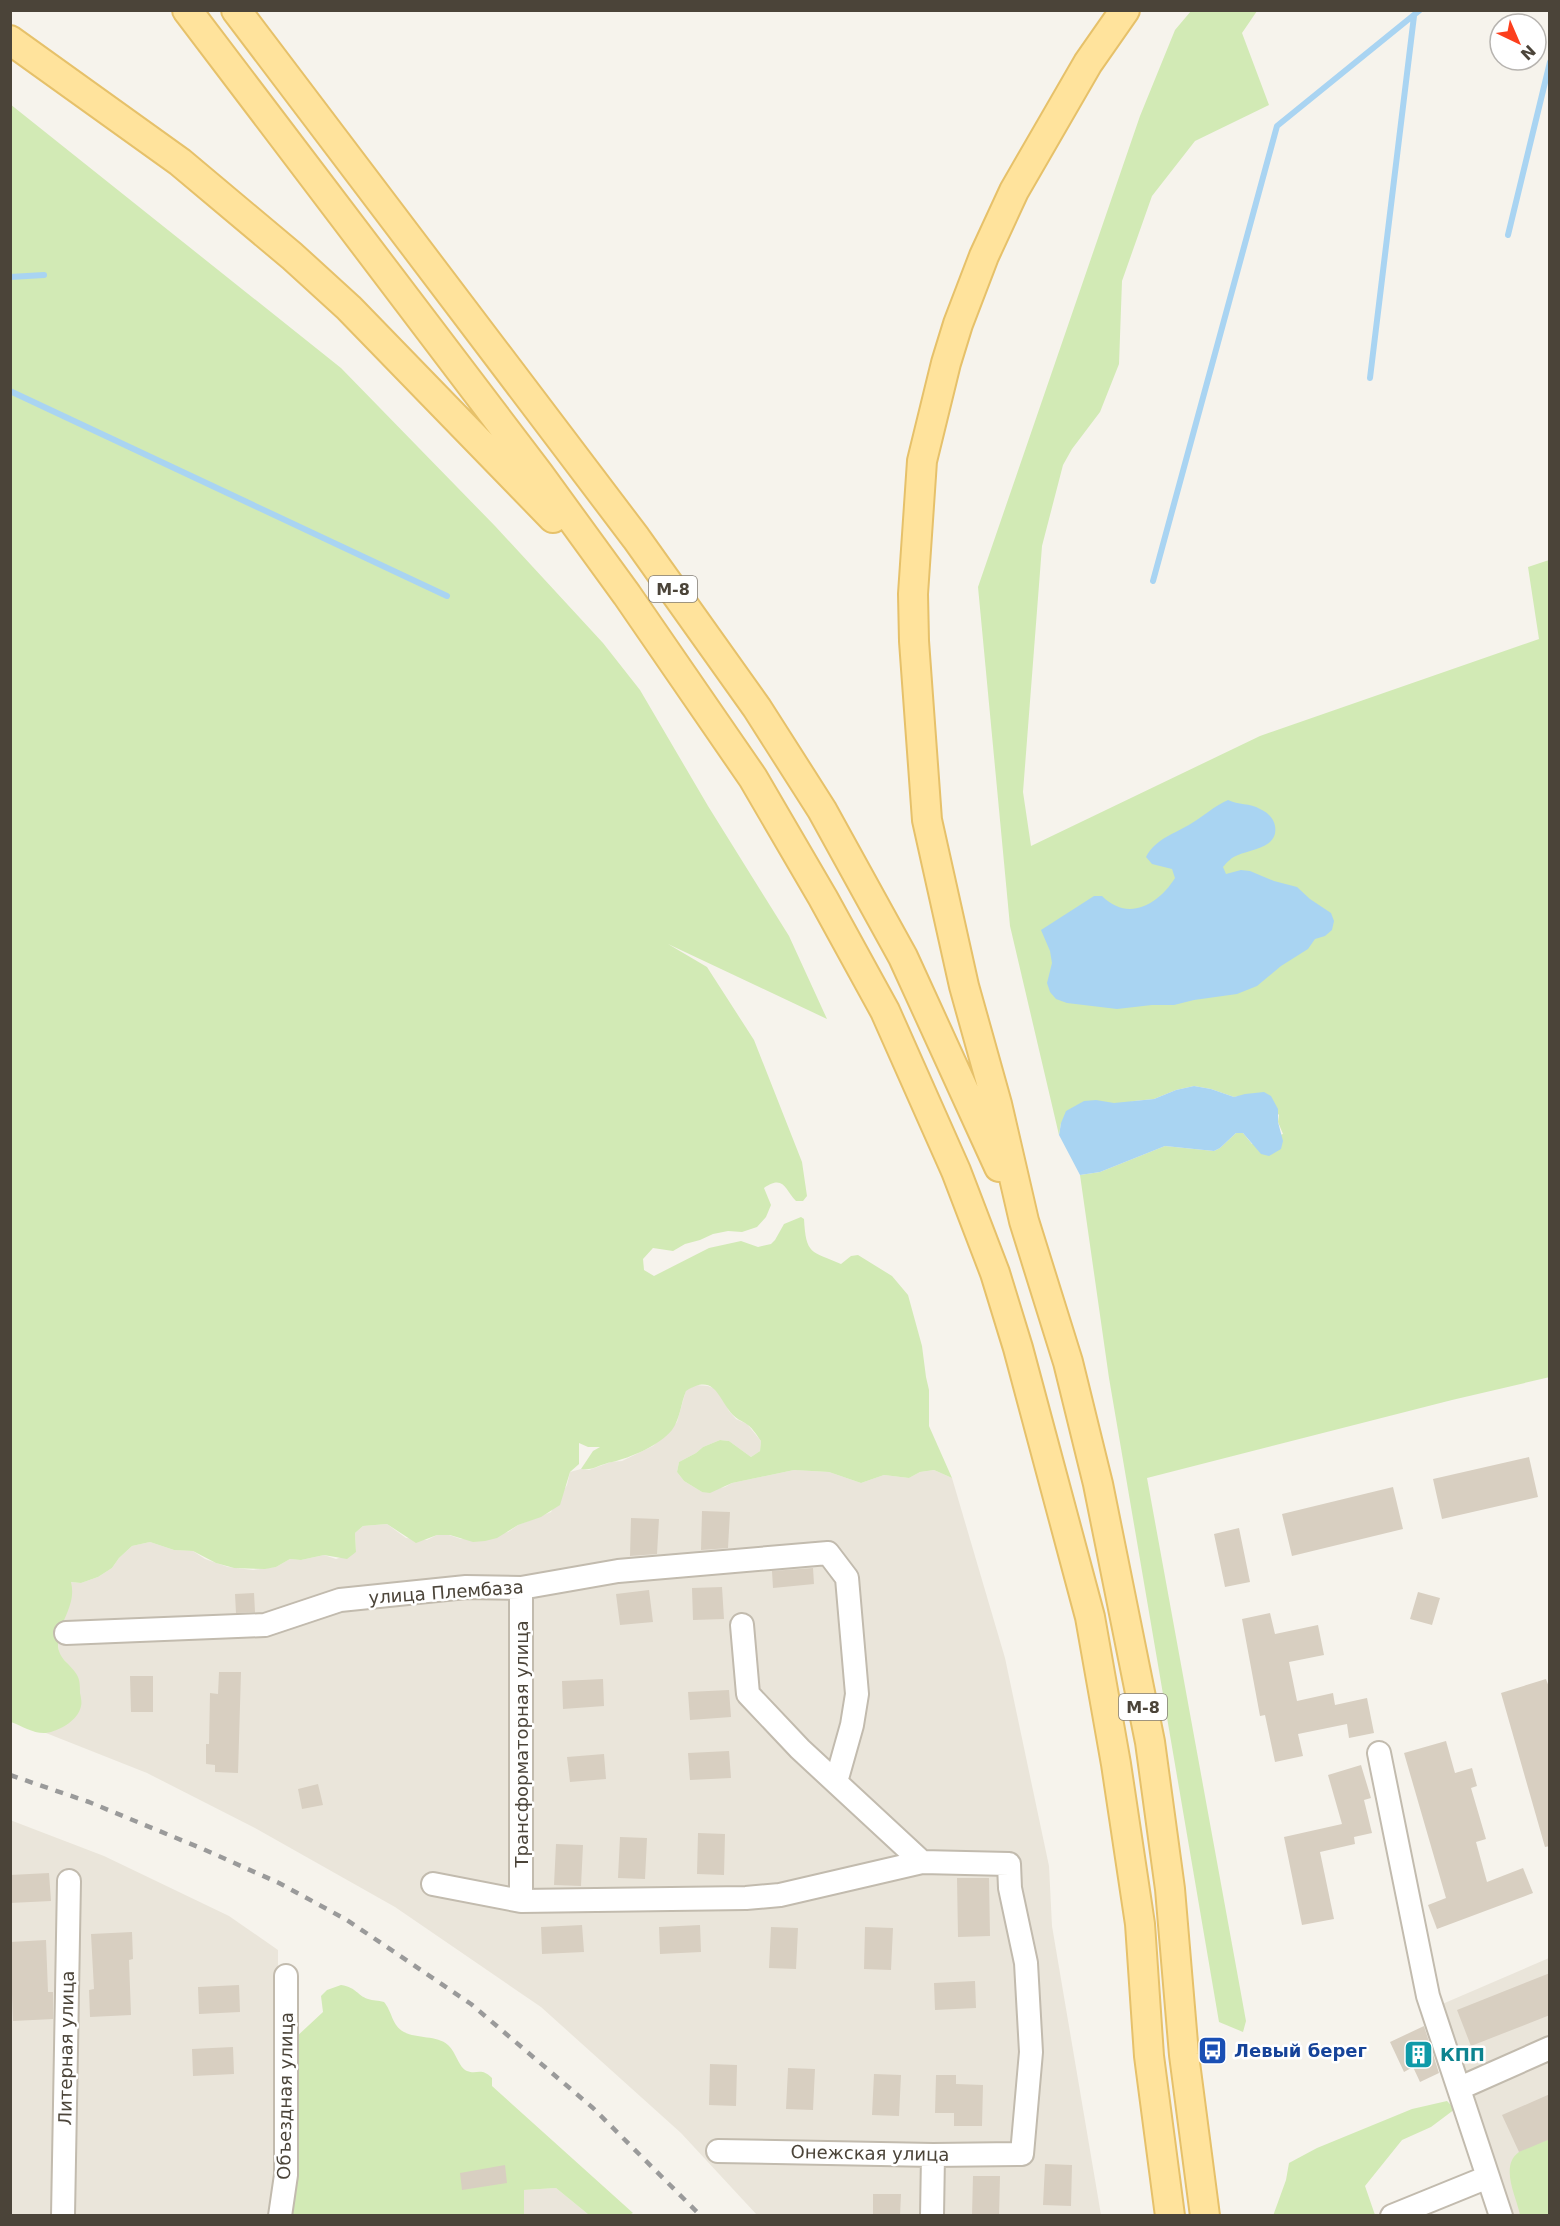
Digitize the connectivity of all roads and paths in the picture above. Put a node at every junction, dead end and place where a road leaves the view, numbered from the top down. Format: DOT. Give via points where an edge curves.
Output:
graph roads {
  1 [pos="187,10"];
  2 [pos="236,10"];
  3 [pos="1125,10"];
  4 [pos="10,40"];
  5 [pos="627,596"];
  6 [pos="1024,1221"];
  7 [pos="521,1588"];
  8 [pos="742,1625"];
  9 [pos="66,1633"];
  10 [pos="1380,1753"];
  11 [pos="836,1782"];
  12 [pos="922,1862"];
  13 [pos="69,1881"];
  14 [pos="433,1884"];
  15 [pos="521,1901"];
  16 [pos="286,1976"];
  17 [pos="1550,2048"];
  18 [pos="1460,2088"];
  19 [pos="718,2151"];
  20 [pos="933,2155"];
  21 [pos="1488,2177"];
  22 [pos="63,2216"];
  23 [pos="280,2216"];
  24 [pos="932,2216"];
  25 [pos="1170,2216"];
  26 [pos="1205,2216"];
  27 [pos="1392,2216"];
  28 [pos="1501,2216"];
  1 -- 5 [label="main road, М-8"];
  2 -- 6 [label="main road, М-8" via="636,538 758,708 822,810 903,957"];
  3 -- 6 [label="main road" via="1050,128 1014,191 984,256 958,324 938,396 922,461 917,515 914,641 927,820 964,986"];
  4 -- 5 [label="main road, М-8" via="180,162 350,308"];
  5 -- 25 [label="main road, М-8" via="753,778 879,1001 956,1171 995,1273 1092,1629 1140,1924 1149,2056"];
  6 -- 26 [label="main road, М-8" via="1074,1384 1150,1742"];
  7 -- 9 [label="street, улица Плембаза" via="466,1587 340,1600 265,1625"];
  7 -- 11 [label="street, улица Плембаза" via="618,1571 828,1553 847,1578 857,1694"];
  7 -- 15 [label="street, Трансформаторная улица"];
  8 -- 11 [label="street" via="748,1694"];
  10 -- 18 [label="street" via="1428,1996"];
  11 -- 12 [label="street"];
  12 -- 15 [label="street" via="780,1895"];
  12 -- 20 [label="street, Онежская улица" via="1009,1864 1010,1888 1026,1963 1031,2052 1022,2154"];
  13 -- 22 [label="street, Литерная улица"];
  14 -- 15 [label="street"];
  16 -- 23 [label="street, Объездная улица" via="286,2175"];
  17 -- 18 [label="street"];
  18 -- 21 [label="street"];
  19 -- 20 [label="street, Онежская улица"];
  20 -- 24 [label="street"];
  21 -- 27 [label="street"];
  21 -- 28 [label="street"];
}
